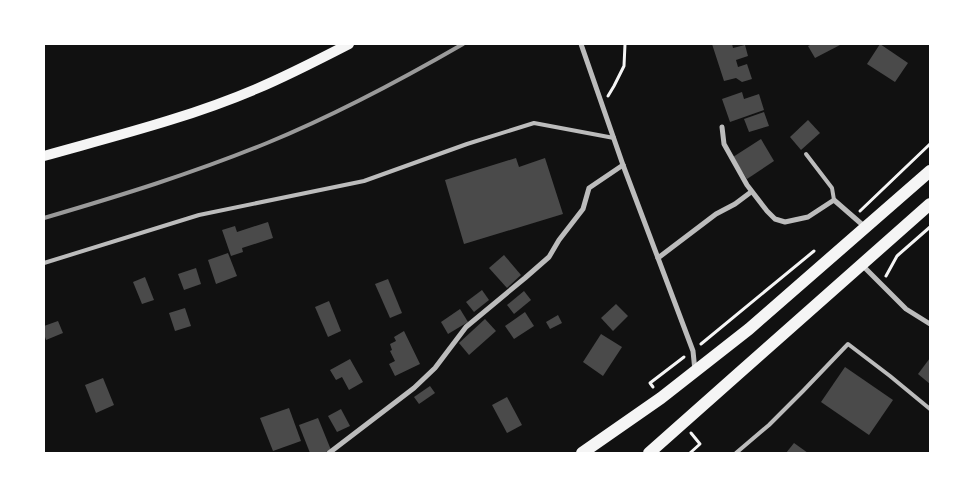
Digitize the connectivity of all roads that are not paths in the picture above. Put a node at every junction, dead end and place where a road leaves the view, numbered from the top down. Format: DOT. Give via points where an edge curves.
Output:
graph roads {
  1 [pos="348,44"];
  2 [pos="581,44"];
  3 [pos="722,127"];
  4 [pos="614,138"];
  5 [pos="806,154"];
  6 [pos="44,156"];
  7 [pos="624,165"];
  8 [pos="930,171"];
  9 [pos="751,192"];
  10 [pos="834,200"];
  11 [pos="930,204"];
  12 [pos="866,228"];
  13 [pos="658,258"];
  14 [pos="44,263"];
  15 [pos="862,265"];
  16 [pos="930,324"];
  17 [pos="695,372"];
  18 [pos="930,409"];
  19 [pos="329,453"];
  20 [pos="582,453"];
  21 [pos="649,453"];
  22 [pos="736,453"];
  1 -- 6 [label="main road" via="255,90"];
  2 -- 4 [label="street"];
  3 -- 9 [label="street" via="724,144"];
  4 -- 7 [label="street"];
  4 -- 14 [label="lane" via="534,123 364,180 199,215"];
  5 -- 10 [label="lane" via="832,188"];
  7 -- 13 [label="street"];
  7 -- 19 [label="street" via="589,188 583,209 549,256 466,328 435,368"];
  8 -- 12 [label="main road"];
  9 -- 10 [label="street" via="776,219 785,222 808,217"];
  9 -- 13 [label="street"];
  10 -- 12 [label="street"];
  11 -- 15 [label="main road"];
  12 -- 17 [label="main road"];
  13 -- 17 [label="street" via="693,351"];
  15 -- 16 [label="street" via="906,309"];
  15 -- 21 [label="main road"];
  17 -- 20 [label="main road"];
  18 -- 22 [label="lane" via="848,344 769,425"];
}
